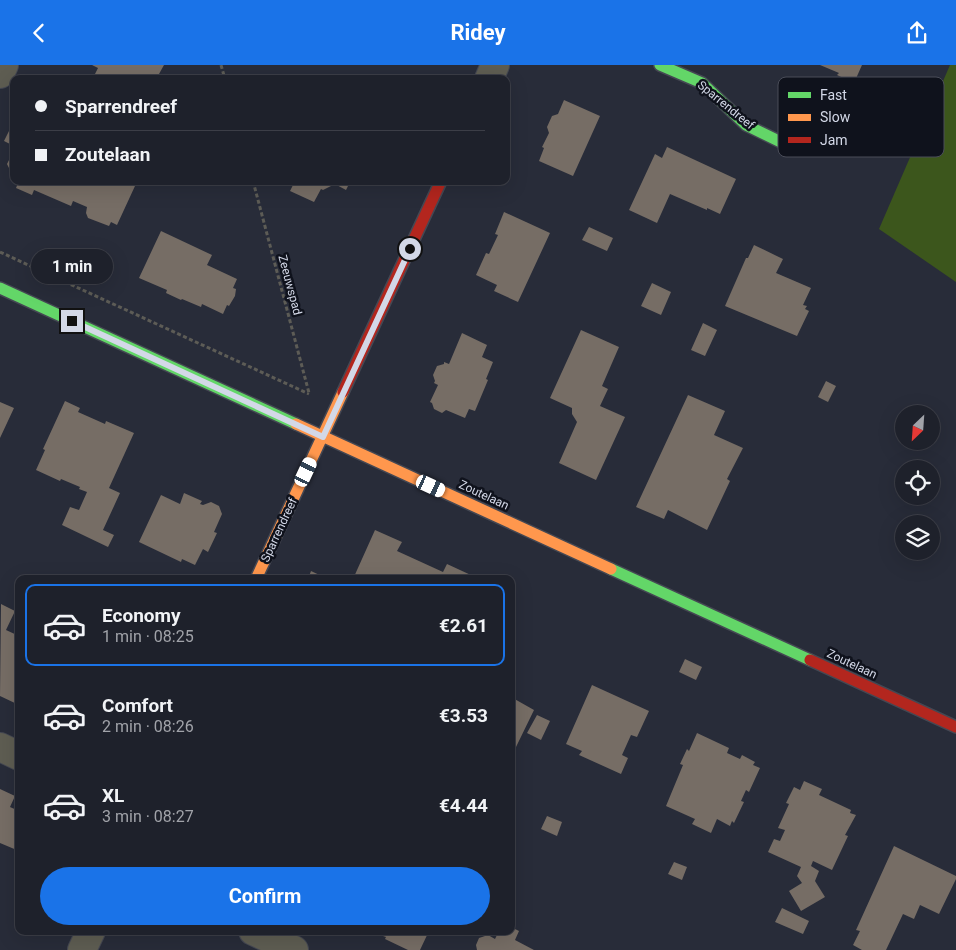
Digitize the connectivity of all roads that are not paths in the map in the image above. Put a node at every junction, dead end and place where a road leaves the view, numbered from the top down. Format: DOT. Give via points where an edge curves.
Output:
graph roads {
  1 [pos="4,65"];
  2 [pos="660,65"];
  3 [pos="0,74"];
  4 [pos="778,141"];
  5 [pos="439,185"];
  6 [pos="0,288"];
  7 [pos="323,437"];
  8 [pos="258,575"];
  9 [pos="956,727"];
  10 [pos="0,747"];
  11 [pos="15,753"];
  12 [pos="89,935"];
  13 [pos="262,935"];
  14 [pos="82,950"];
  15 [pos="294,950"];
  1 -- 3 [label="street"];
  2 -- 4 [label="street, Sparrendreef" via="702,83 746,125"];
  5 -- 7 [label="street, Sparrendreef"];
  6 -- 7 [label="street, Zoutelaan"];
  7 -- 8 [label="street, Sparrendreef"];
  7 -- 9 [label="street, Zoutelaan"];
  10 -- 11 [label="street"];
  12 -- 14 [label="street"];
  13 -- 15 [label="street"];
}
